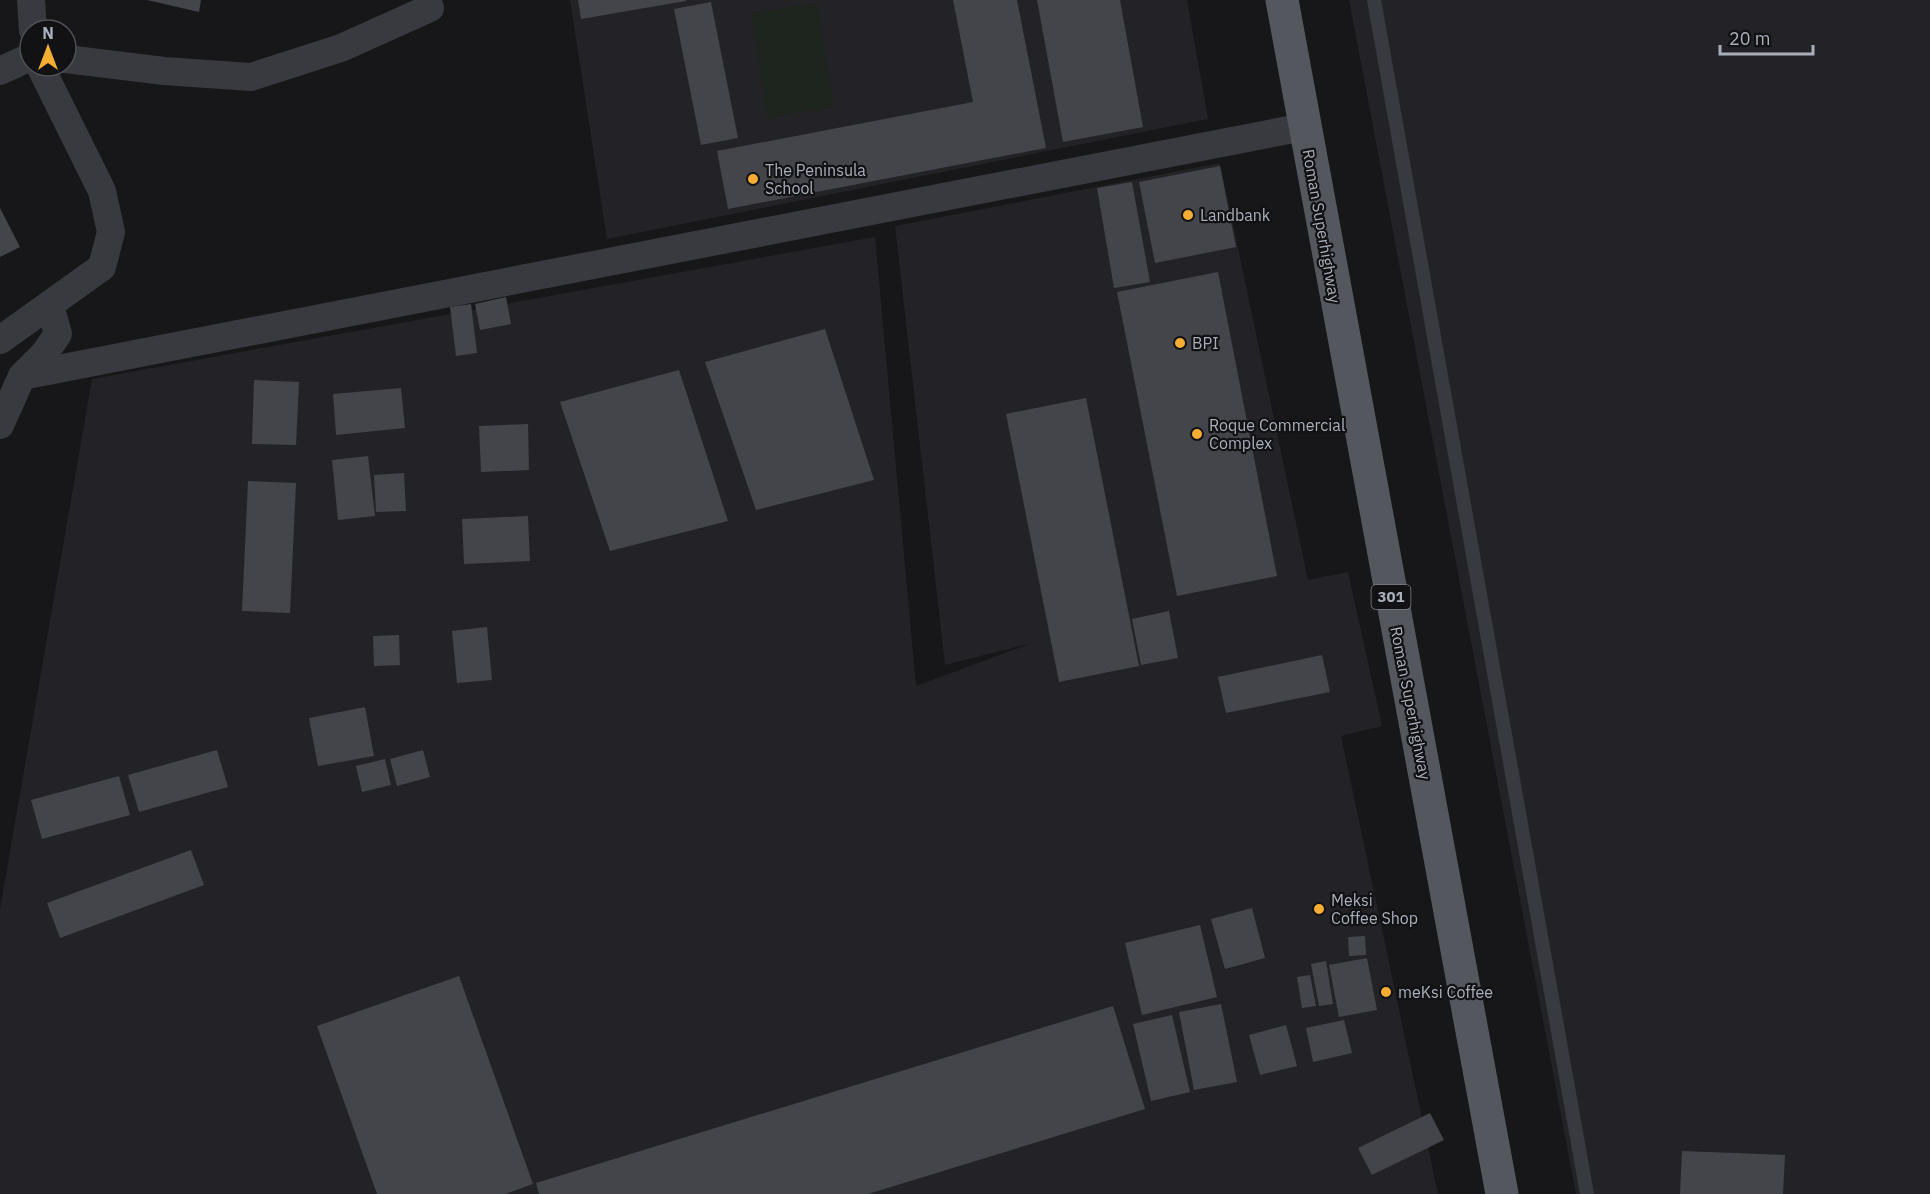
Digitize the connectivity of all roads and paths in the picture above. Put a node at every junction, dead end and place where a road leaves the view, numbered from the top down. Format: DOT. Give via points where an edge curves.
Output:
graph roads {
  1 [pos="31,0"];
  2 [pos="1282,0"];
  3 [pos="1374,0"];
  4 [pos="430,8"];
  5 [pos="32,18"];
  6 [pos="78,60"];
  7 [pos="18,63"];
  8 [pos="0,71"];
  9 [pos="46,78"];
  10 [pos="1304,127"];
  11 [pos="50,305"];
  12 [pos="0,340"];
  13 [pos="22,376"];
  14 [pos="0,425"];
  15 [pos="1502,1194"];
  16 [pos="1587,1194"];
  1 -- 5 [label="street"];
  2 -- 10 [label="main road, Roman Superhighway / 301"];
  3 -- 16 [label="lane"];
  4 -- 6 [label="street" via="341,48 251,77"];
  7 -- 8 [label="street"];
  9 -- 11 [label="street" via="102,191 111,232 102,267"];
  10 -- 13 [label="street"];
  10 -- 15 [label="main road, Roman Superhighway / 301"];
  11 -- 12 [label="street"];
  11 -- 13 [label="street" via="58,334"];
  13 -- 14 [label="street"];
}
